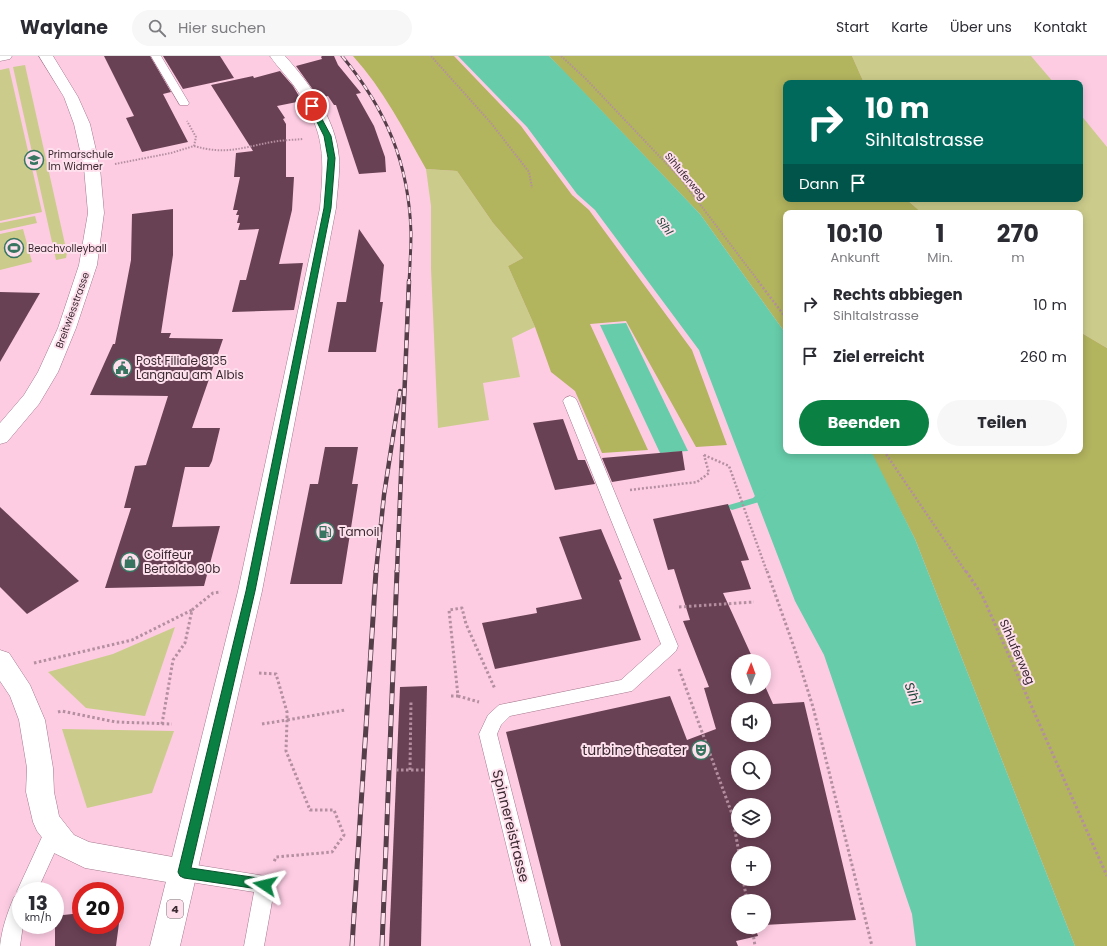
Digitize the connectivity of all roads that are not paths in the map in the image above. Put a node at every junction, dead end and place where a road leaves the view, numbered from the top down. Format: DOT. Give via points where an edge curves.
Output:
graph roads {
  1 [pos="5,56"];
  2 [pos="46,56"];
  3 [pos="156,56"];
  4 [pos="277,56"];
  5 [pos="0,57"];
  6 [pos="184,103"];
  7 [pos="570,401"];
  8 [pos="0,437"];
  9 [pos="4,664"];
  10 [pos="54,832"];
  11 [pos="184,872"];
  12 [pos="31,882"];
  13 [pos="12,933"];
  14 [pos="10,946"];
  15 [pos="165,946"];
  16 [pos="254,946"];
  17 [pos="541,946"];
  1 -- 5 [label="main road"];
  2 -- 8 [label="main road, Breitwiesstrasse" via="70,97 82,124 92,168 96,213 88,265 68,328 48,372 32,399"];
  3 -- 6 [label="lane"];
  4 -- 11 [label="main road, 4" via="292,73 328,136 331,158 328,208 250,591"];
  7 -- 17 [label="lane, Spinnereistrasse" via="670,646 626,686 505,710 494,720 488,734"];
  9 -- 10 [label="main road" via="21,692 32,720 40,768 40,792 47,822"];
  10 -- 11 [label="main road" via="64,844 85,855"];
  10 -- 12 [label="lane"];
  11 -- 15 [label="main road, 4"];
  11 -- 16 [label="lane" via="265,885"];
  13 -- 14 [label="lane"];
}
